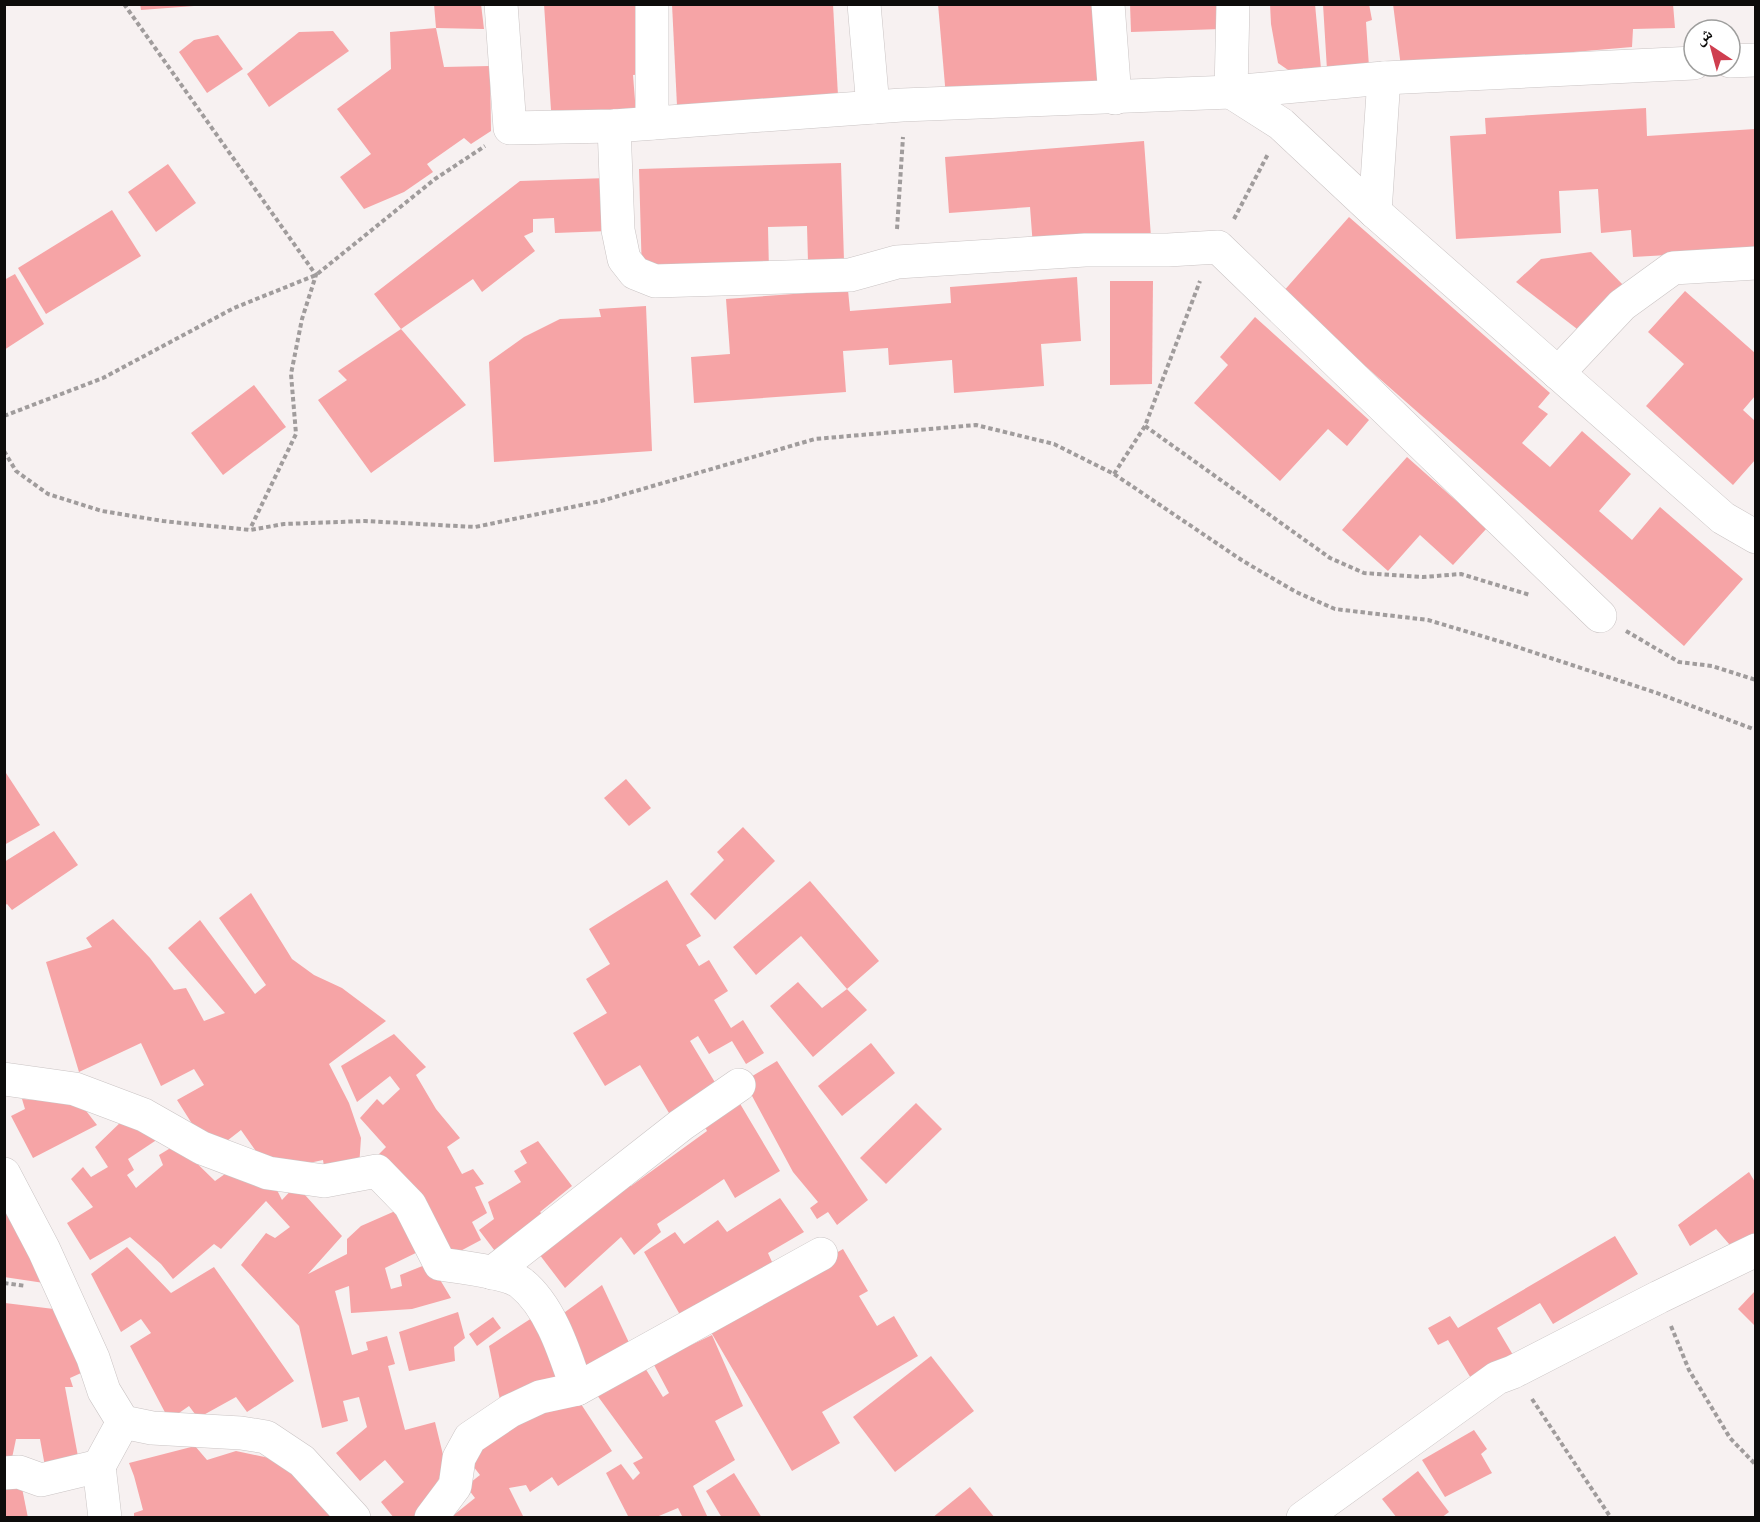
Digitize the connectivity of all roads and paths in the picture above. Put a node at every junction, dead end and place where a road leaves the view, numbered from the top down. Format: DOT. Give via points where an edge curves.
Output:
graph roads {
  1 [pos="124,4"];
  2 [pos="501,4"];
  3 [pos="652,4"];
  4 [pos="864,4"];
  5 [pos="1108,4"];
  6 [pos="1233,4"];
  7 [pos="1682,64"];
  8 [pos="1384,78"];
  9 [pos="1231,92"];
  10 [pos="1115,98"];
  11 [pos="887,106"];
  12 [pos="652,123"];
  13 [pos="1281,124"];
  14 [pos="614,126"];
  15 [pos="510,128"];
  16 [pos="1375,212"];
  17 [pos="1218,247"];
  18 [pos="897,262"];
  19 [pos="1755,263"];
  20 [pos="316,275"];
  21 [pos="1558,373"];
  22 [pos="4,416"];
  23 [pos="1145,426"];
  24 [pos="4,451"];
  25 [pos="1114,474"];
  26 [pos="250,530"];
  27 [pos="1755,537"];
  28 [pos="1536,597"];
  29 [pos="1600,616"];
  30 [pos="1755,680"];
  31 [pos="1755,730"];
  32 [pos="4,1079"];
  33 [pos="739,1085"];
  34 [pos="4,1174"];
  35 [pos="1755,1250"];
  36 [pos="821,1254"];
  37 [pos="492,1273"];
  38 [pos="1659,1297"];
  39 [pos="1514,1372"];
  40 [pos="577,1389"];
  41 [pos="123,1422"];
  42 [pos="1755,1465"];
  43 [pos="99,1466"];
  44 [pos="4,1473"];
  45 [pos="105,1518"];
  46 [pos="354,1518"];
  47 [pos="431,1518"];
  48 [pos="1303,1518"];
  49 [pos="1611,1518"];
  1 -- 20 [label="path"];
  2 -- 15 [label="street"];
  3 -- 12 [label="street"];
  4 -- 11 [label="street"];
  5 -- 10 [label="street"];
  6 -- 9 [label="street"];
  7 -- 8 [label="street"];
  8 -- 9 [label="street"];
  8 -- 16 [label="street"];
  9 -- 10 [label="street"];
  9 -- 13 [label="street"];
  10 -- 11 [label="street"];
  11 -- 12 [label="street"];
  11 -- 18 [label="path" via="903,144"];
  12 -- 14 [label="street"];
  13 -- 16 [label="street"];
  13 -- 17 [label="path"];
  14 -- 15 [label="street"];
  14 -- 18 [label="street" via="618,230 624,259 634,273 655,281 850,275"];
  15 -- 20 [label="path" via="435,179"];
  16 -- 21 [label="street"];
  17 -- 18 [label="street" via="1084,250"];
  17 -- 23 [label="path" via="1197,287"];
  17 -- 29 [label="street"];
  19 -- 21 [label="street" via="1673,268 1622,305"];
  20 -- 22 [label="path" via="234,308 103,378"];
  20 -- 26 [label="path" via="291,374 296,434"];
  21 -- 27 [label="street" via="1724,518"];
  23 -- 25 [label="path"];
  23 -- 28 [label="path" via="1330,558 1365,573 1424,577 1461,574"];
  24 -- 26 [label="path" via="16,471 48,494 102,511"];
  25 -- 26 [label="path" via="1054,444 976,425 815,438 600,501 475,527 365,521 284,524"];
  25 -- 31 [label="path" via="1243,561 1335,609 1428,620 1657,693"];
  29 -- 30 [label="path" via="1679,662 1712,666"];
  32 -- 37 [label="street" via="75,1089 144,1115 202,1148 268,1173 324,1181 377,1171 410,1205 440,1264"];
  33 -- 37 [label="street" via="681,1125"];
  34 -- 41 [label="street" via="44,1251 104,1391"];
  35 -- 38 [label="street"];
  36 -- 40 [label="street"];
  37 -- 40 [label="street" via="520,1282 546,1312"];
  38 -- 39 [label="street"];
  38 -- 42 [label="path" via="1689,1370 1730,1438"];
  39 -- 48 [label="street" via="1497,1378"];
  39 -- 49 [label="path"];
  40 -- 47 [label="street" via="540,1397 510,1411 470,1438 459,1458 455,1486"];
  41 -- 43 [label="street"];
  41 -- 46 [label="street" via="266,1437 302,1461"];
  43 -- 44 [label="street" via="41,1480 19,1472"];
  43 -- 45 [label="street"];
}
